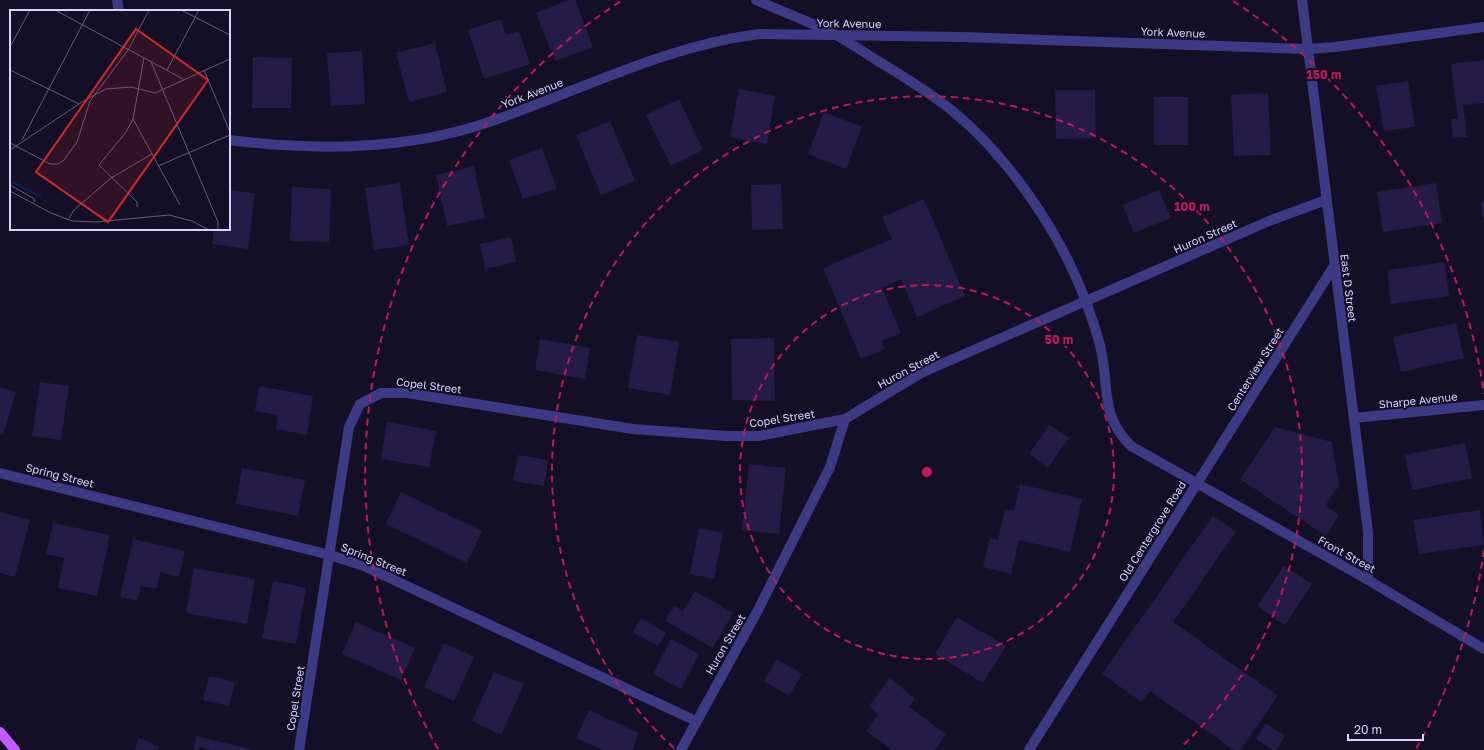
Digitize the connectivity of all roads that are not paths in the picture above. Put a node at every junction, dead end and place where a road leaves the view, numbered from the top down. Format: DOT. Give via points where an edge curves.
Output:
graph roads {
  1 [pos="117,0"];
  2 [pos="756,0"];
  3 [pos="1302,0"];
  4 [pos="119,10"];
  5 [pos="1484,27"];
  6 [pos="836,35"];
  7 [pos="1307,48"];
  8 [pos="230,140"];
  9 [pos="1326,200"];
  10 [pos="1334,266"];
  11 [pos="1086,301"];
  12 [pos="1484,405"];
  13 [pos="845,418"];
  14 [pos="1354,418"];
  15 [pos="0,473"];
  16 [pos="1196,484"];
  17 [pos="330,554"];
  18 [pos="1368,580"];
  19 [pos="1484,649"];
  20 [pos="696,721"];
  21 [pos="0,732"];
  22 [pos="16,750"];
  23 [pos="300,750"];
  24 [pos="681,750"];
  25 [pos="1029,750"];
  1 -- 4 [label="street"];
  2 -- 6 [label="street, Old Centergrove Road"];
  3 -- 7 [label="street, East D Street"];
  5 -- 7 [label="street, York Avenue" via="1335,47"];
  6 -- 7 [label="street, York Avenue"];
  6 -- 8 [label="street, York Avenue" via="759,34 728,38 638,65 491,122 415,141 350,146 259,144"];
  6 -- 11 [label="street, Old Centergrove Road" via="923,88 985,141 1011,170 1053,234 1073,270"];
  7 -- 9 [label="street, East D Street"];
  9 -- 10 [label="street, East D Street"];
  9 -- 11 [label="street, Huron Street" via="1269,221"];
  10 -- 14 [label="street, East D Street"];
  10 -- 16 [label="street, Centerview Street"];
  11 -- 13 [label="street, Huron Street" via="921,374"];
  11 -- 16 [label="street, Old Centergrove Road" via="1102,354 1107,400 1114,425 1131,446"];
  12 -- 14 [label="street, Sharpe Avenue"];
  13 -- 17 [label="street, Copel Street" via="759,436 726,436 633,429 407,393 381,393 360,404 349,427"];
  13 -- 20 [label="street, Huron Street" via="830,467 758,610"];
  14 -- 18 [label="street, East D Street" via="1368,532"];
  15 -- 17 [label="street, Spring Street"];
  16 -- 18 [label="street, Front Street"];
  16 -- 25 [label="street, Old Centergrove Road"];
  17 -- 20 [label="street, Spring Street" via="364,566"];
  17 -- 23 [label="street, Copel Street"];
  18 -- 19 [label="street, Front Street"];
  20 -- 24 [label="street, Huron Street"];
  21 -- 22 [label="main road"];
}
